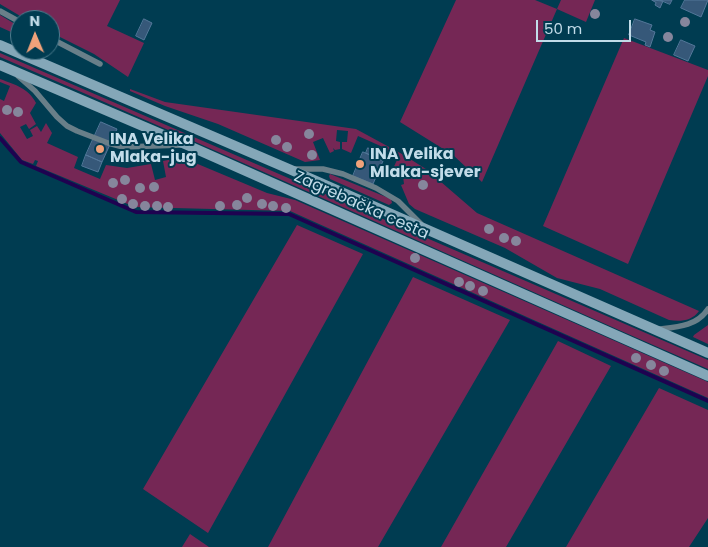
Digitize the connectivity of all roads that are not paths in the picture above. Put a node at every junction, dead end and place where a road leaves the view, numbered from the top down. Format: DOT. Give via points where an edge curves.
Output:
graph roads {
  1 [pos="60,43"];
  2 [pos="0,45"];
  3 [pos="100,64"];
  4 [pos="0,65"];
  5 [pos="13,71"];
  6 [pos="187,145"];
  7 [pos="289,169"];
  8 [pos="426,229"];
  9 [pos="708,309"];
  10 [pos="654,330"];
  11 [pos="708,353"];
  12 [pos="708,376"];
  1 -- 3 [label="lane"];
  2 -- 7 [label="main road, Zagrebačka cesta"];
  4 -- 5 [label="main road, Zagrebačka cesta"];
  5 -- 6 [label="main road, Zagrebačka cesta"];
  5 -- 6 [label="lane" via="57,117 77,131 123,147"];
  6 -- 12 [label="main road, Zagrebačka cesta"];
  7 -- 8 [label="main road, Zagrebačka cesta"];
  7 -- 8 [label="lane" via="323,169 376,188 398,201"];
  8 -- 10 [label="main road, Zagrebačka cesta"];
  9 -- 10 [label="lane" via="692,324"];
  10 -- 11 [label="main road, Zagrebačka cesta"];
}
